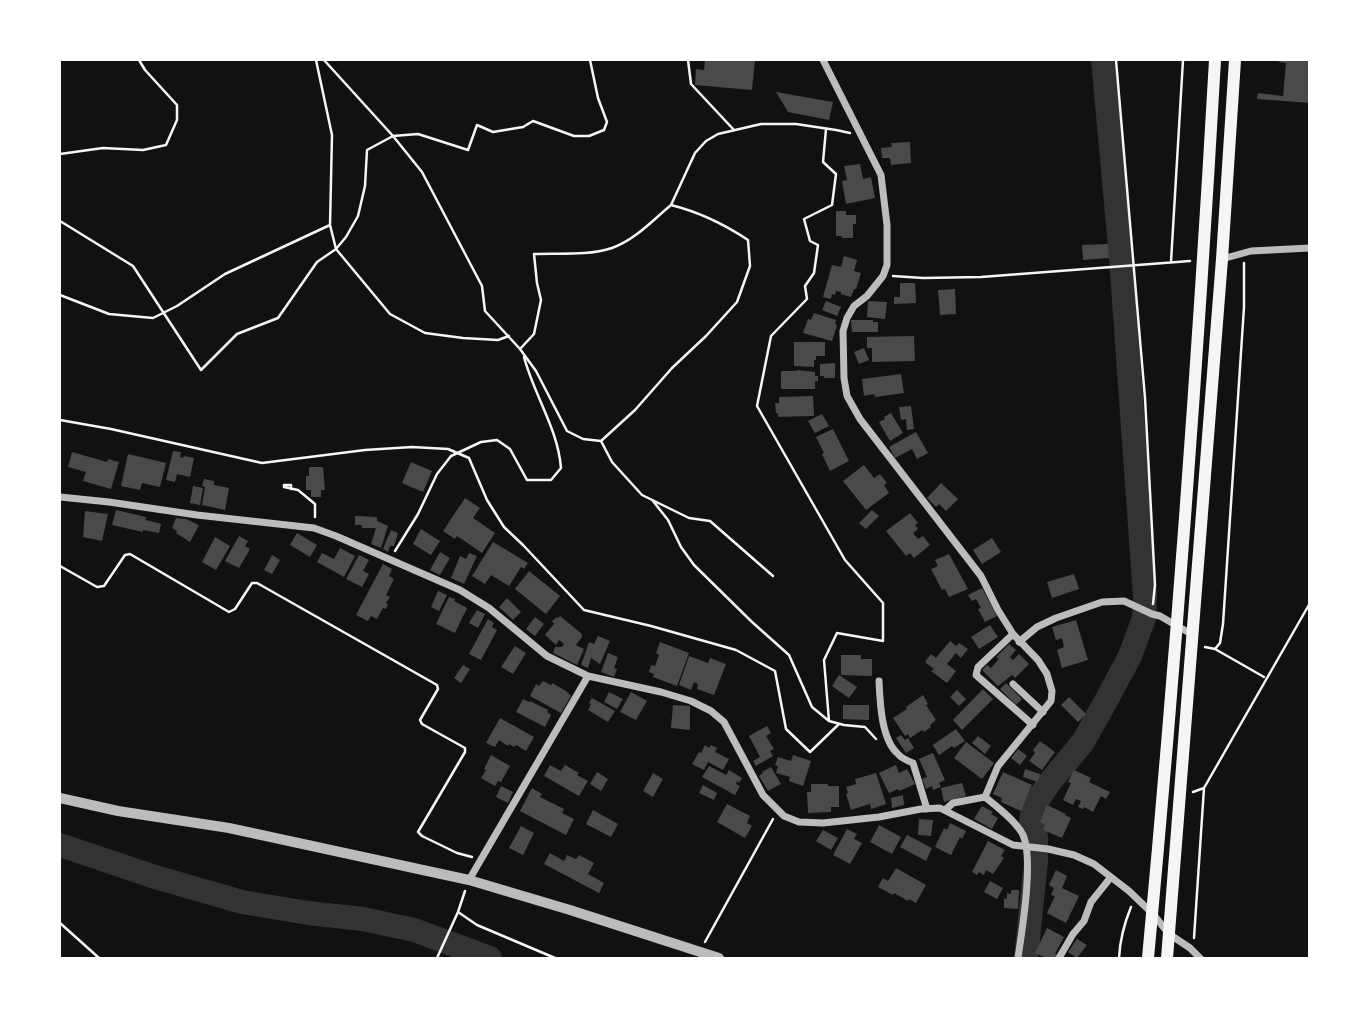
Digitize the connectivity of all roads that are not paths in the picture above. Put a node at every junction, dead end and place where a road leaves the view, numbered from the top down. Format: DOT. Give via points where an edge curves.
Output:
graph roads {
  1 [pos="823,60"];
  2 [pos="1215,60"];
  3 [pos="1235,60"];
  4 [pos="1310,248"];
  5 [pos="1222,259"];
  6 [pos="60,497"];
  7 [pos="1177,626"];
  8 [pos="1013,634"];
  9 [pos="1194,636"];
  10 [pos="1019,642"];
  11 [pos="587,676"];
  12 [pos="879,681"];
  13 [pos="1013,684"];
  14 [pos="1043,712"];
  15 [pos="1033,725"];
  16 [pos="985,797"];
  17 [pos="60,798"];
  18 [pos="926,809"];
  19 [pos="945,810"];
  20 [pos="1028,847"];
  21 [pos="1111,877"];
  22 [pos="468,880"];
  23 [pos="1153,914"];
  24 [pos="1169,934"];
  25 [pos="719,958"];
  26 [pos="1018,958"];
  27 [pos="1059,958"];
  28 [pos="1148,958"];
  29 [pos="1167,958"];
  30 [pos="1200,958"];
  1 -- 8 [label="street" via="881,175 887,225 883,276 847,318 843,355 847,396 981,576"];
  2 -- 7 [label="main road"];
  3 -- 5 [label="main road"];
  4 -- 5 [label="street"];
  5 -- 9 [label="main road"];
  6 -- 11 [label="street" via="314,528 460,590 547,656"];
  7 -- 9 [label="street"];
  7 -- 10 [label="street" via="1124,601 1102,602 1037,627"];
  7 -- 23 [label="main road"];
  8 -- 10 [label="street"];
  8 -- 15 [label="street" via="978,667 976,675"];
  9 -- 24 [label="main road"];
  10 -- 14 [label="street" via="1034,655 1052,691"];
  11 -- 18 [label="street" via="681,698 711,711 724,722 763,795 784,816 799,822"];
  11 -- 22 [label="street"];
  12 -- 18 [label="street" via="881,715 891,746 913,763"];
  13 -- 14 [label="street"];
  14 -- 15 [label="street"];
  15 -- 16 [label="street" via="998,766"];
  16 -- 19 [label="street" via="954,803"];
  16 -- 20 [label="street" via="1022,832"];
  17 -- 22 [label="street" via="229,828"];
  18 -- 19 [label="street"];
  19 -- 20 [label="street" via="1013,845"];
  20 -- 21 [label="street" via="1074,855"];
  20 -- 26 [label="street"];
  21 -- 23 [label="street"];
  21 -- 27 [label="street"];
  22 -- 25 [label="street"];
  23 -- 24 [label="street"];
  23 -- 28 [label="main road"];
  24 -- 29 [label="main road"];
  24 -- 30 [label="street"];
}
